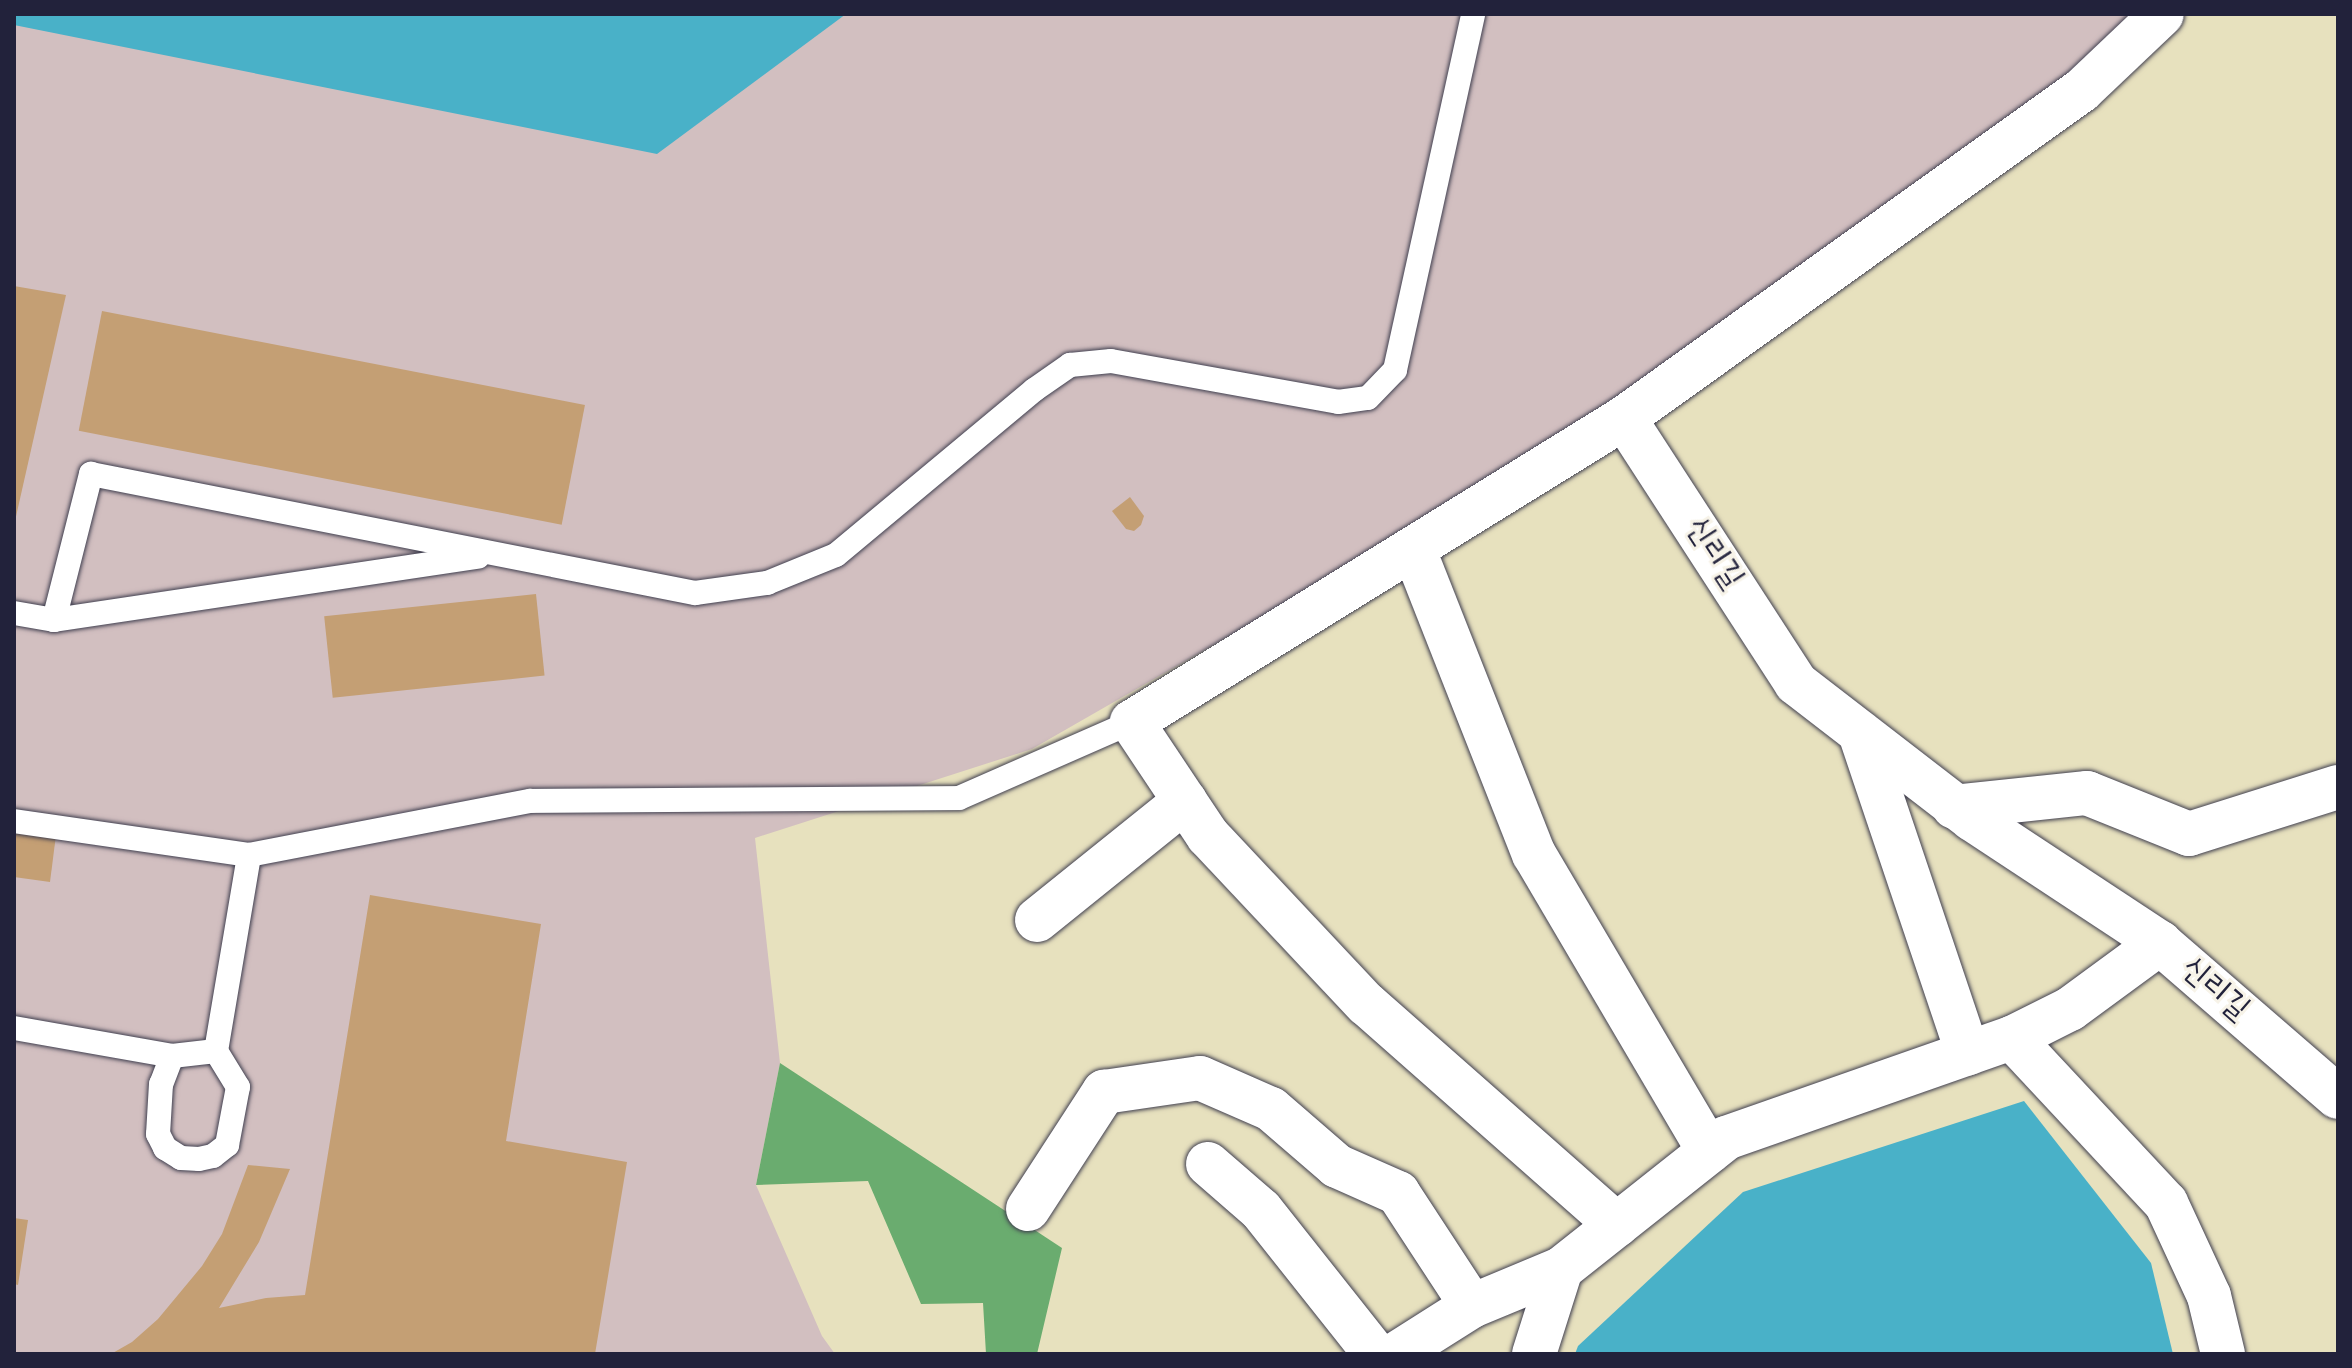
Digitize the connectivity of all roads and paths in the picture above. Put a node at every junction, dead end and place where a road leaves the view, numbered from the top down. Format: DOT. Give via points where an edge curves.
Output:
graph roads {
  1 [pos="1473,14"];
  2 [pos="2162,14"];
  3 [pos="1624,418"];
  4 [pos="1414,550"];
  5 [pos="496,554"];
  6 [pos="14,613"];
  7 [pos="54,620"];
  8 [pos="1132,722"];
  9 [pos="1860,733"];
  10 [pos="2338,787"];
  11 [pos="1185,801"];
  12 [pos="1954,807"];
  13 [pos="14,821"];
  14 [pos="249,855"];
  15 [pos="1037,920"];
  16 [pos="2160,943"];
  17 [pos="14,1028"];
  18 [pos="2012,1038"];
  19 [pos="216,1051"];
  20 [pos="1968,1053"];
  21 [pos="172,1056"];
  22 [pos="2338,1097"];
  23 [pos="1709,1151"];
  24 [pos="1208,1164"];
  25 [pos="1028,1209"];
  26 [pos="1617,1225"];
  27 [pos="1561,1269"];
  28 [pos="1472,1306"];
  29 [pos="1375,1354"];
  30 [pos="1396,1354"];
  31 [pos="1534,1354"];
  32 [pos="2223,1354"];
  1 -- 5 [label="lane" via="1395,370 1368,398 1338,402 1111,361 1070,365 836,555 767,583 695,593"];
  2 -- 3 [label="street" via="2082,90"];
  3 -- 4 [label="street"];
  3 -- 9 [label="street, 신리길" via="1796,683"];
  4 -- 8 [label="street"];
  4 -- 23 [label="street" via="1534,854"];
  5 -- 7 [label="lane"];
  5 -- 7 [label="lane" via="91,474"];
  6 -- 7 [label="lane"];
  8 -- 11 [label="street"];
  8 -- 14 [label="lane" via="959,798 530,801"];
  9 -- 12 [label="street, 신리길"];
  9 -- 20 [label="street"];
  10 -- 12 [label="street" via="2189,834 2087,793"];
  11 -- 15 [label="street"];
  11 -- 26 [label="street" via="1208,836 1366,1004"];
  12 -- 16 [label="street, 신리길"];
  13 -- 14 [label="lane"];
  14 -- 19 [label="lane"];
  16 -- 18 [label="street" via="2070,1009"];
  16 -- 22 [label="street, 신리길"];
  17 -- 21 [label="lane"];
  18 -- 20 [label="street"];
  18 -- 32 [label="street" via="2166,1203 2209,1296"];
  19 -- 21 [label="lane"];
  19 -- 21 [label="lane" via="238,1087 227,1145 199,1159 181,1158 165,1148 158,1134 161,1084"];
  20 -- 23 [label="street" via="1726,1138"];
  23 -- 26 [label="street"];
  24 -- 29 [label="street" via="1261,1210"];
  25 -- 28 [label="street" via="1104,1092 1200,1078 1271,1109 1337,1166 1398,1193"];
  26 -- 27 [label="street"];
  27 -- 28 [label="street"];
  27 -- 31 [label="street"];
  28 -- 30 [label="street"];
}
